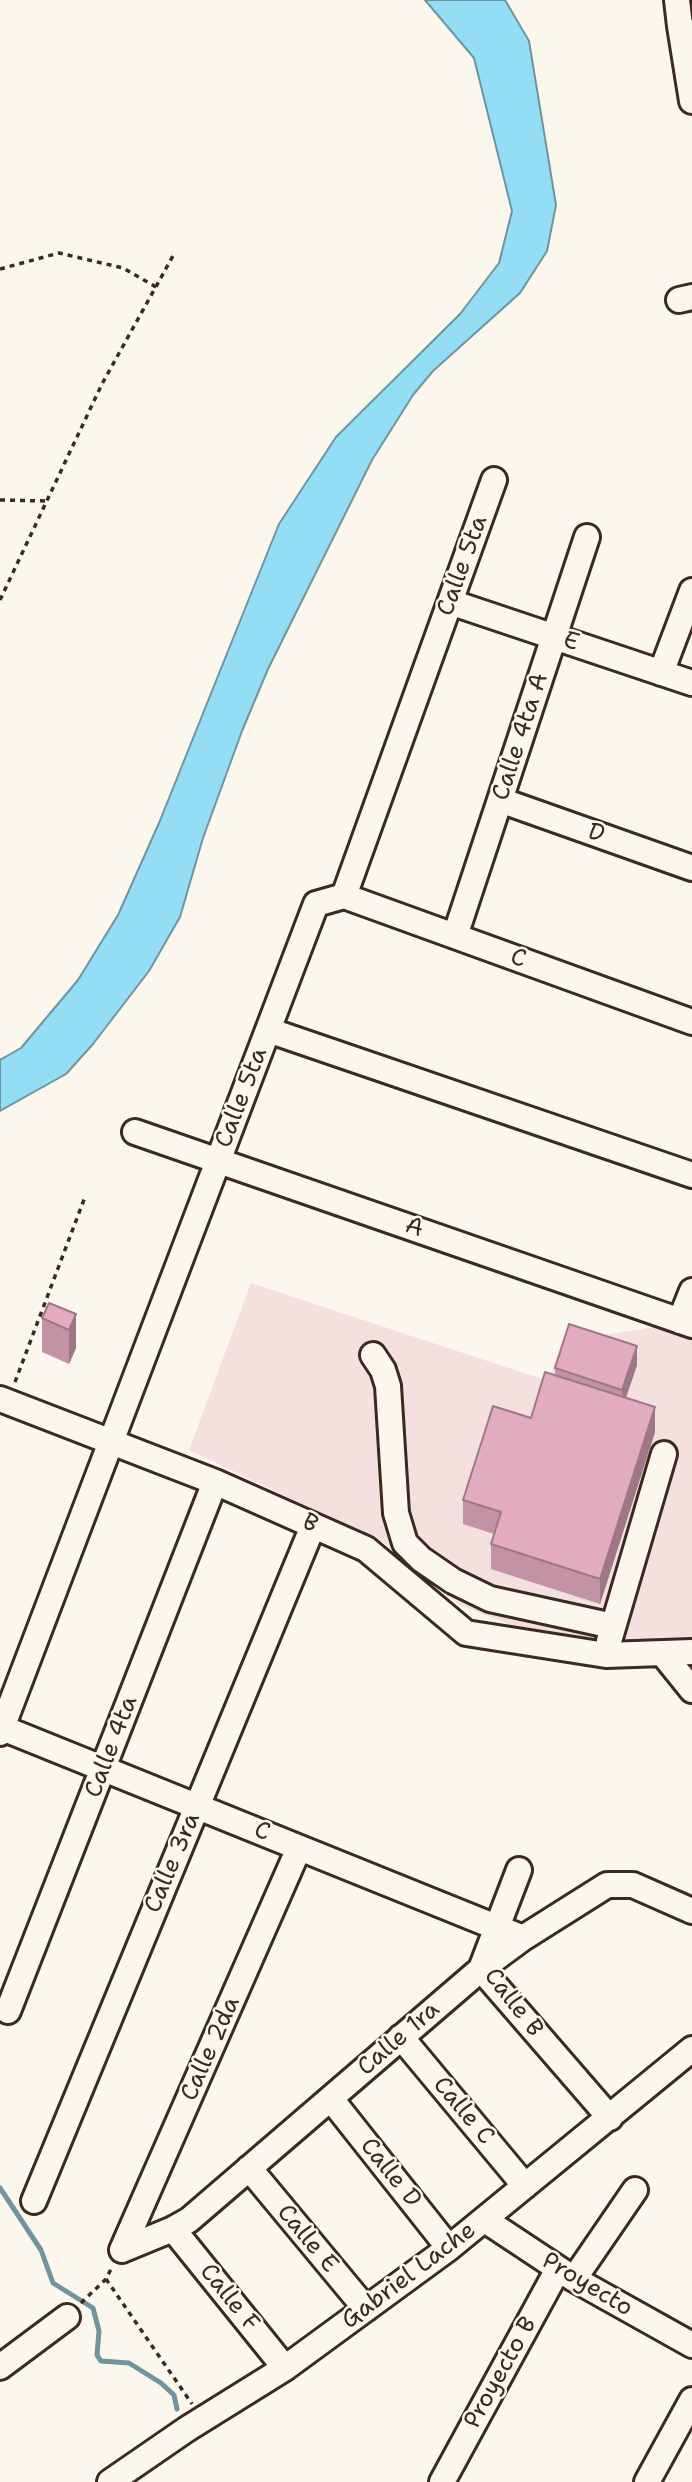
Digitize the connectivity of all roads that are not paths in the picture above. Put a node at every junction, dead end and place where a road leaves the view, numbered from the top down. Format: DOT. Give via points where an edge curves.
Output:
graph roads {
  1 [pos="677,0"];
  2 [pos="686,30"];
  3 [pos="692,101"];
  4 [pos="494,480"];
  5 [pos="587,537"];
  6 [pos="692,591"];
  7 [pos="450,602"];
  8 [pos="554,637"];
  9 [pos="661,673"];
  10 [pos="692,683"];
  11 [pos="500,800"];
  12 [pos="692,868"];
  13 [pos="344,896"];
  14 [pos="455,936"];
  15 [pos="692,1022"];
  16 [pos="268,1030"];
  17 [pos="135,1132"];
  18 [pos="218,1160"];
  19 [pos="692,1175"];
  20 [pos="692,1291"];
  21 [pos="686,1323"];
  22 [pos="373,1355"];
  23 [pos="2,1408"];
  24 [pos="111,1442"];
  25 [pos="664,1454"];
  26 [pos="215,1482"];
  27 [pos="313,1526"];
  28 [pos="612,1626"];
  29 [pos="692,1651"];
  30 [pos="663,1654"];
  31 [pos="606,1656"];
  32 [pos="692,1690"];
  33 [pos="1,1729"];
  34 [pos="103,1768"];
  35 [pos="197,1806"];
  36 [pos="299,1847"];
  37 [pos="519,1870"];
  38 [pos="692,1911"];
  39 [pos="496,1927"];
  40 [pos="523,1938"];
  41 [pos="481,1969"];
  42 [pos="8,2011"];
  43 [pos="401,2037"];
  44 [pos="692,2049"];
  45 [pos="331,2099"];
  46 [pos="610,2118"];
  47 [pos="249,2168"];
  48 [pos="525,2186"];
  49 [pos="635,2190"];
  50 [pos="34,2201"];
  51 [pos="485,2220"];
  52 [pos="173,2229"];
  53 [pos="449,2248"];
  54 [pos="122,2250"];
  55 [pos="566,2274"];
  56 [pos="366,2309"];
  57 [pos="66,2317"];
  58 [pos="692,2345"];
  59 [pos="0,2367"];
  60 [pos="285,2368"];
  61 [pos="692,2400"];
  62 [pos="443,2479"];
  63 [pos="110,2482"];
  64 [pos="647,2482"];
  1 -- 2 [label="street"];
  2 -- 3 [label="street"];
  4 -- 7 [label="street, Calle 5ta"];
  5 -- 8 [label="street, Calle 4ta A"];
  6 -- 9 [label="street"];
  7 -- 8 [label="street, E"];
  7 -- 13 [label="street, Calle 5ta"];
  8 -- 9 [label="street, E"];
  8 -- 11 [label="street, Calle 4ta A"];
  9 -- 10 [label="street, E"];
  11 -- 12 [label="street, D"];
  11 -- 14 [label="street, Calle 4ta A"];
  13 -- 14 [label="street, C"];
  13 -- 16 [label="street, Calle 5ta" via="316,904"];
  14 -- 15 [label="street, C"];
  16 -- 18 [label="street, Calle 5ta"];
  16 -- 19 [label="street"];
  17 -- 18 [label="street, A"];
  18 -- 21 [label="street, A"];
  18 -- 24 [label="street, Calle 5ta"];
  20 -- 21 [label="street"];
  22 -- 28 [label="street" via="388,1386 396,1513 405,1543 453,1581 490,1599"];
  23 -- 24 [label="street, B" via="50,1417"];
  24 -- 26 [label="street, B"];
  24 -- 33 [label="street, Calle 5ta"];
  25 -- 28 [label="street"];
  26 -- 27 [label="street, B"];
  26 -- 34 [label="street, Calle 4ta"];
  27 -- 31 [label="street, B" via="366,1549 466,1633"];
  27 -- 35 [label="street, Calle 3ra"];
  28 -- 31 [label="street"];
  29 -- 30 [label="street, B"];
  30 -- 31 [label="street, B"];
  30 -- 32 [label="street"];
  33 -- 34 [label="street, C"];
  34 -- 35 [label="street, C"];
  34 -- 42 [label="street, Calle 4ta"];
  35 -- 36 [label="street, C"];
  35 -- 50 [label="street, Calle 3ra"];
  36 -- 39 [label="street, C"];
  36 -- 54 [label="street, Calle 2da"];
  37 -- 39 [label="street, Calle B"];
  38 -- 40 [label="street, Calle 1ra" via="633,1885 607,1885"];
  39 -- 40 [label="street, C"];
  39 -- 41 [label="street, Calle B"];
  40 -- 41 [label="street, Calle 1ra"];
  41 -- 43 [label="street, Calle 1ra"];
  41 -- 46 [label="street, Calle B"];
  43 -- 45 [label="street, Calle 1ra"];
  43 -- 48 [label="street, Calle C"];
  44 -- 46 [label="street, Gabriel Lache"];
  45 -- 47 [label="street, Calle 1ra"];
  45 -- 53 [label="street, Calle D"];
  46 -- 48 [label="street, Gabriel Lache"];
  47 -- 52 [label="street, Calle 1ra"];
  47 -- 56 [label="street, Calle E"];
  48 -- 51 [label="street, Gabriel Lache"];
  49 -- 55 [label="street, Proyecto B"];
  51 -- 53 [label="street, Gabriel Lache"];
  51 -- 55 [label="street, Proyecto"];
  52 -- 54 [label="street, Calle 1ra"];
  52 -- 60 [label="street, Calle F"];
  53 -- 56 [label="street, Gabriel Lache"];
  55 -- 58 [label="street, Proyecto"];
  55 -- 62 [label="street, Proyecto B"];
  56 -- 60 [label="street, Gabriel Lache"];
  57 -- 59 [label="street"];
  60 -- 63 [label="street, Gabriel Lache"];
  61 -- 64 [label="street"];
}
